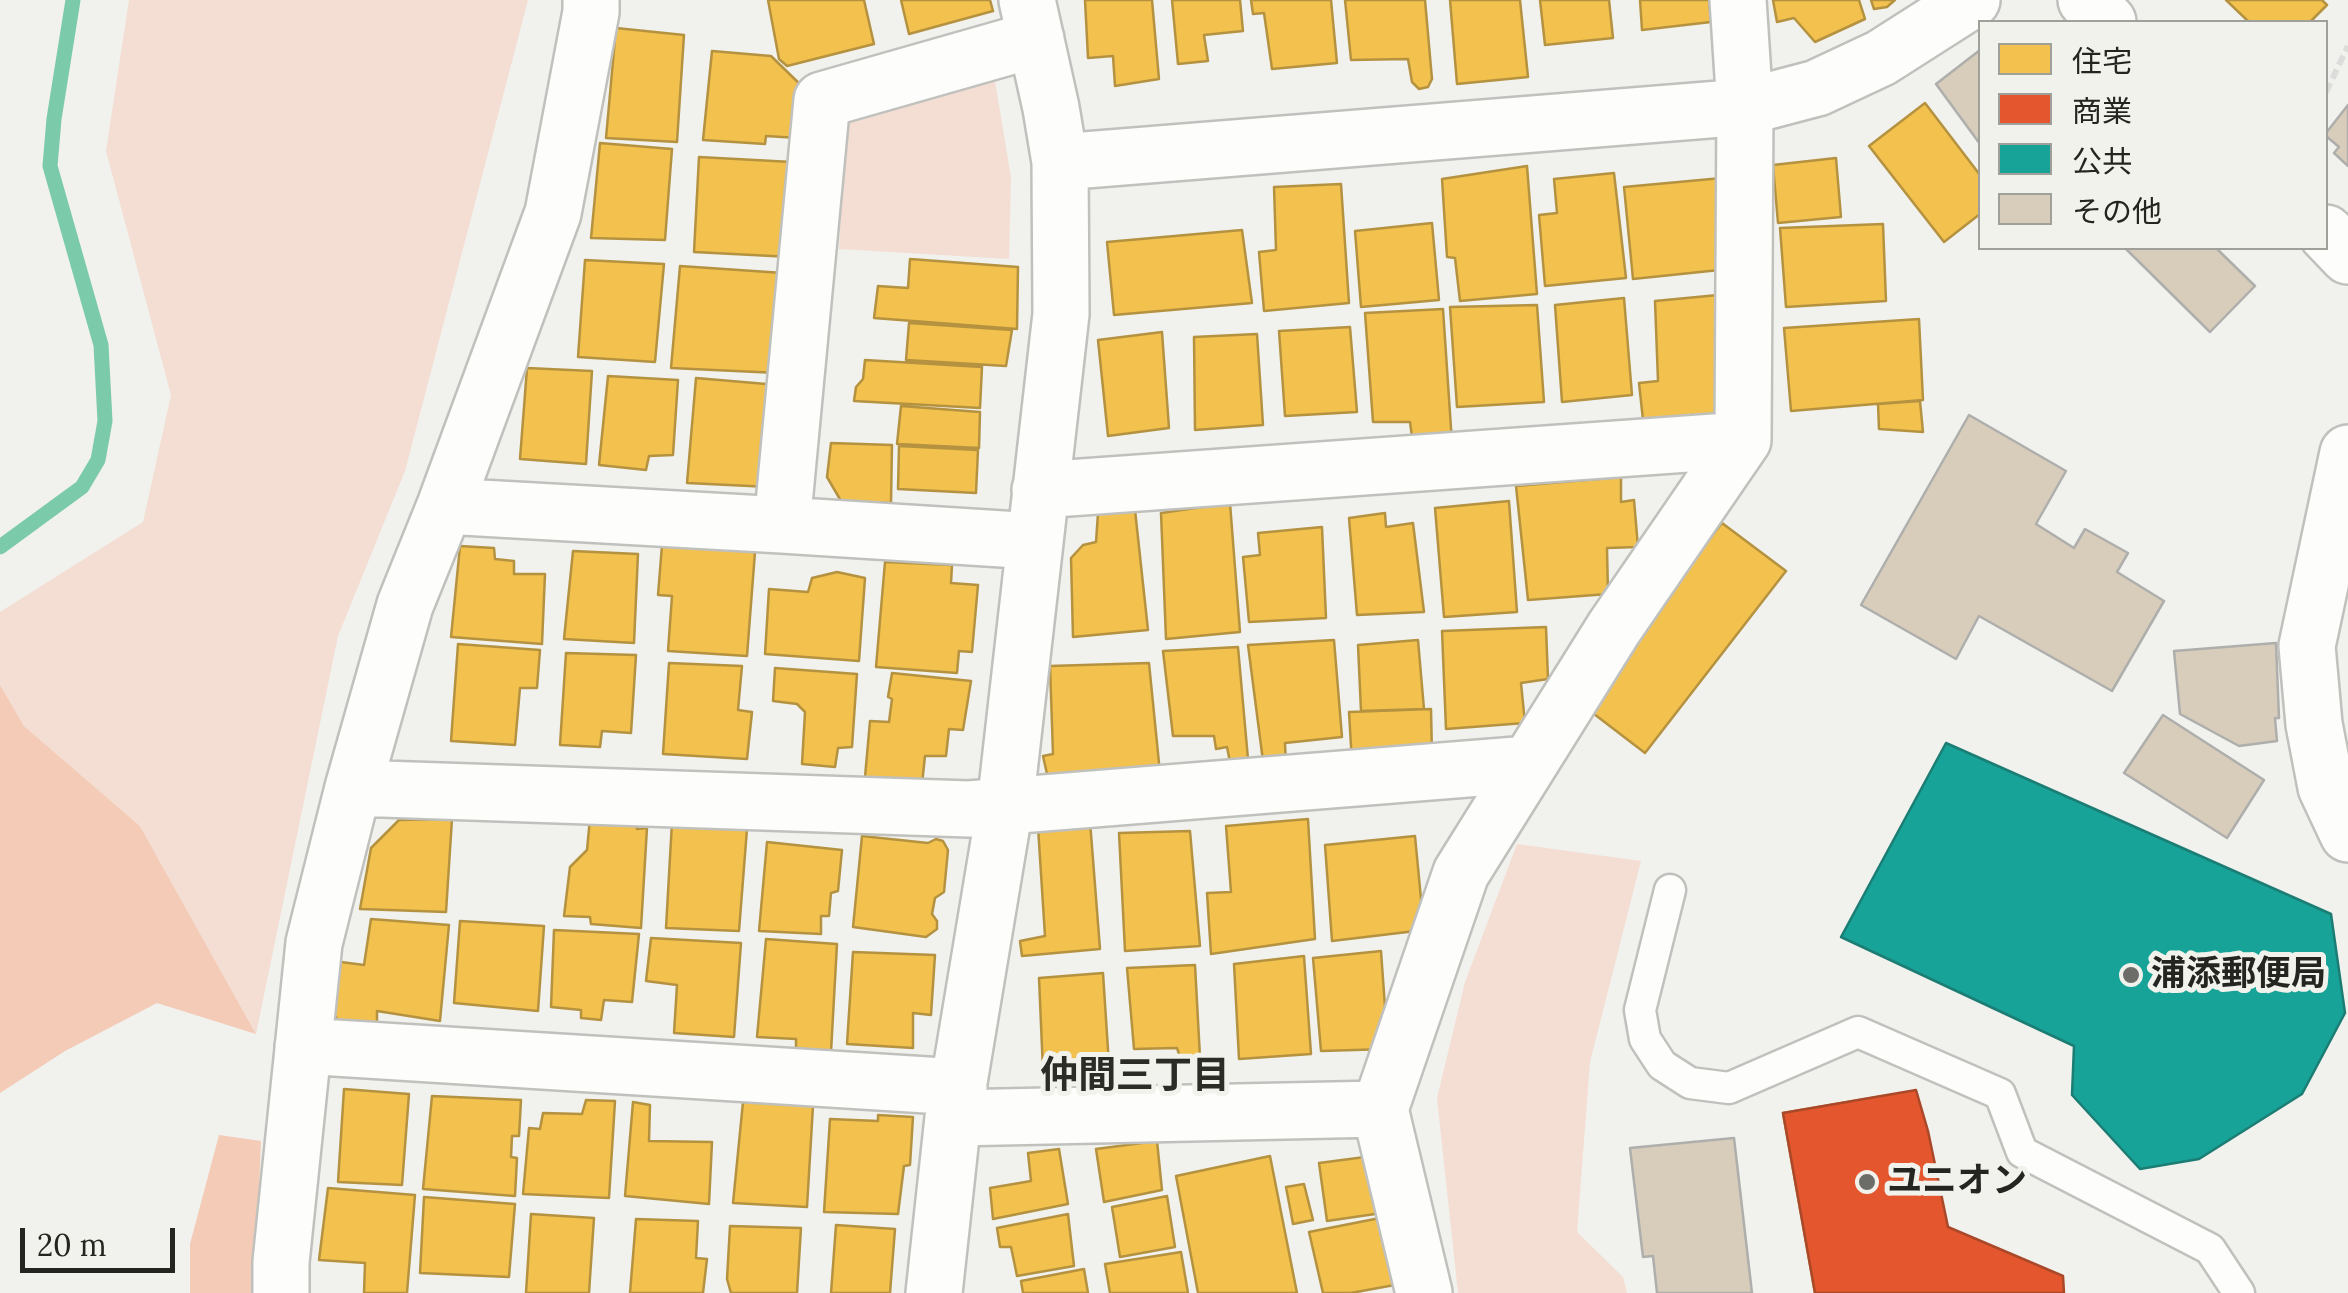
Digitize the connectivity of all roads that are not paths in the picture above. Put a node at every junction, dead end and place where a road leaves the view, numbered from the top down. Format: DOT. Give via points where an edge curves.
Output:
graph roads {
  1 [pos="591,0"];
  2 [pos="1738,0"];
  3 [pos="1972,0"];
  4 [pos="2086,0"];
  5 [pos="1032,20"];
  6 [pos="2106,20"];
  7 [pos="1745,108"];
  8 [pos="1060,162"];
  9 [pos="2328,235"];
  10 [pos="2348,256"];
  11 [pos="1743,440"];
  12 [pos="2348,453"];
  13 [pos="445,506"];
  14 [pos="1037,516"];
  15 [pos="782,526"];
  16 [pos="1529,764"];
  17 [pos="353,788"];
  18 [pos="1005,806"];
  19 [pos="2348,834"];
  20 [pos="1670,890"];
  21 [pos="303,1046"];
  22 [pos="956,1103"];
  23 [pos="1380,1110"];
  24 [pos="282,1293"];
  25 [pos="934,1293"];
  26 [pos="1424,1293"];
  27 [pos="2239,1293"];
  1 -- 13 [label="street" via="553,213"];
  2 -- 7 [label="street"];
  3 -- 7 [label="street" via="1880,58 1817,88"];
  4 -- 6 [label="street"];
  5 -- 8 [label="street"];
  5 -- 15 [label="street" via="822,100"];
  7 -- 8 [label="street"];
  7 -- 11 [label="street"];
  8 -- 14 [label="street" via="1061,314"];
  9 -- 10 [label="street"];
  11 -- 14 [label="street"];
  11 -- 16 [label="street"];
  12 -- 19 [label="street" via="2307,646 2326,788"];
  13 -- 15 [label="street"];
  13 -- 17 [label="street" via="405,604"];
  14 -- 15 [label="street"];
  14 -- 18 [label="street"];
  16 -- 18 [label="street"];
  16 -- 23 [label="street" via="1461,873"];
  17 -- 18 [label="street"];
  17 -- 21 [label="street" via="314,943"];
  18 -- 22 [label="street"];
  20 -- 27 [label="lane" via="1640,1010 1645,1039 1662,1065 1690,1083 1729,1088 1858,1032 2000,1094 2022,1152 2210,1250"];
  21 -- 22 [label="street"];
  21 -- 24 [label="street"];
  22 -- 23 [label="street"];
  22 -- 25 [label="street"];
  23 -- 26 [label="street"];
}
